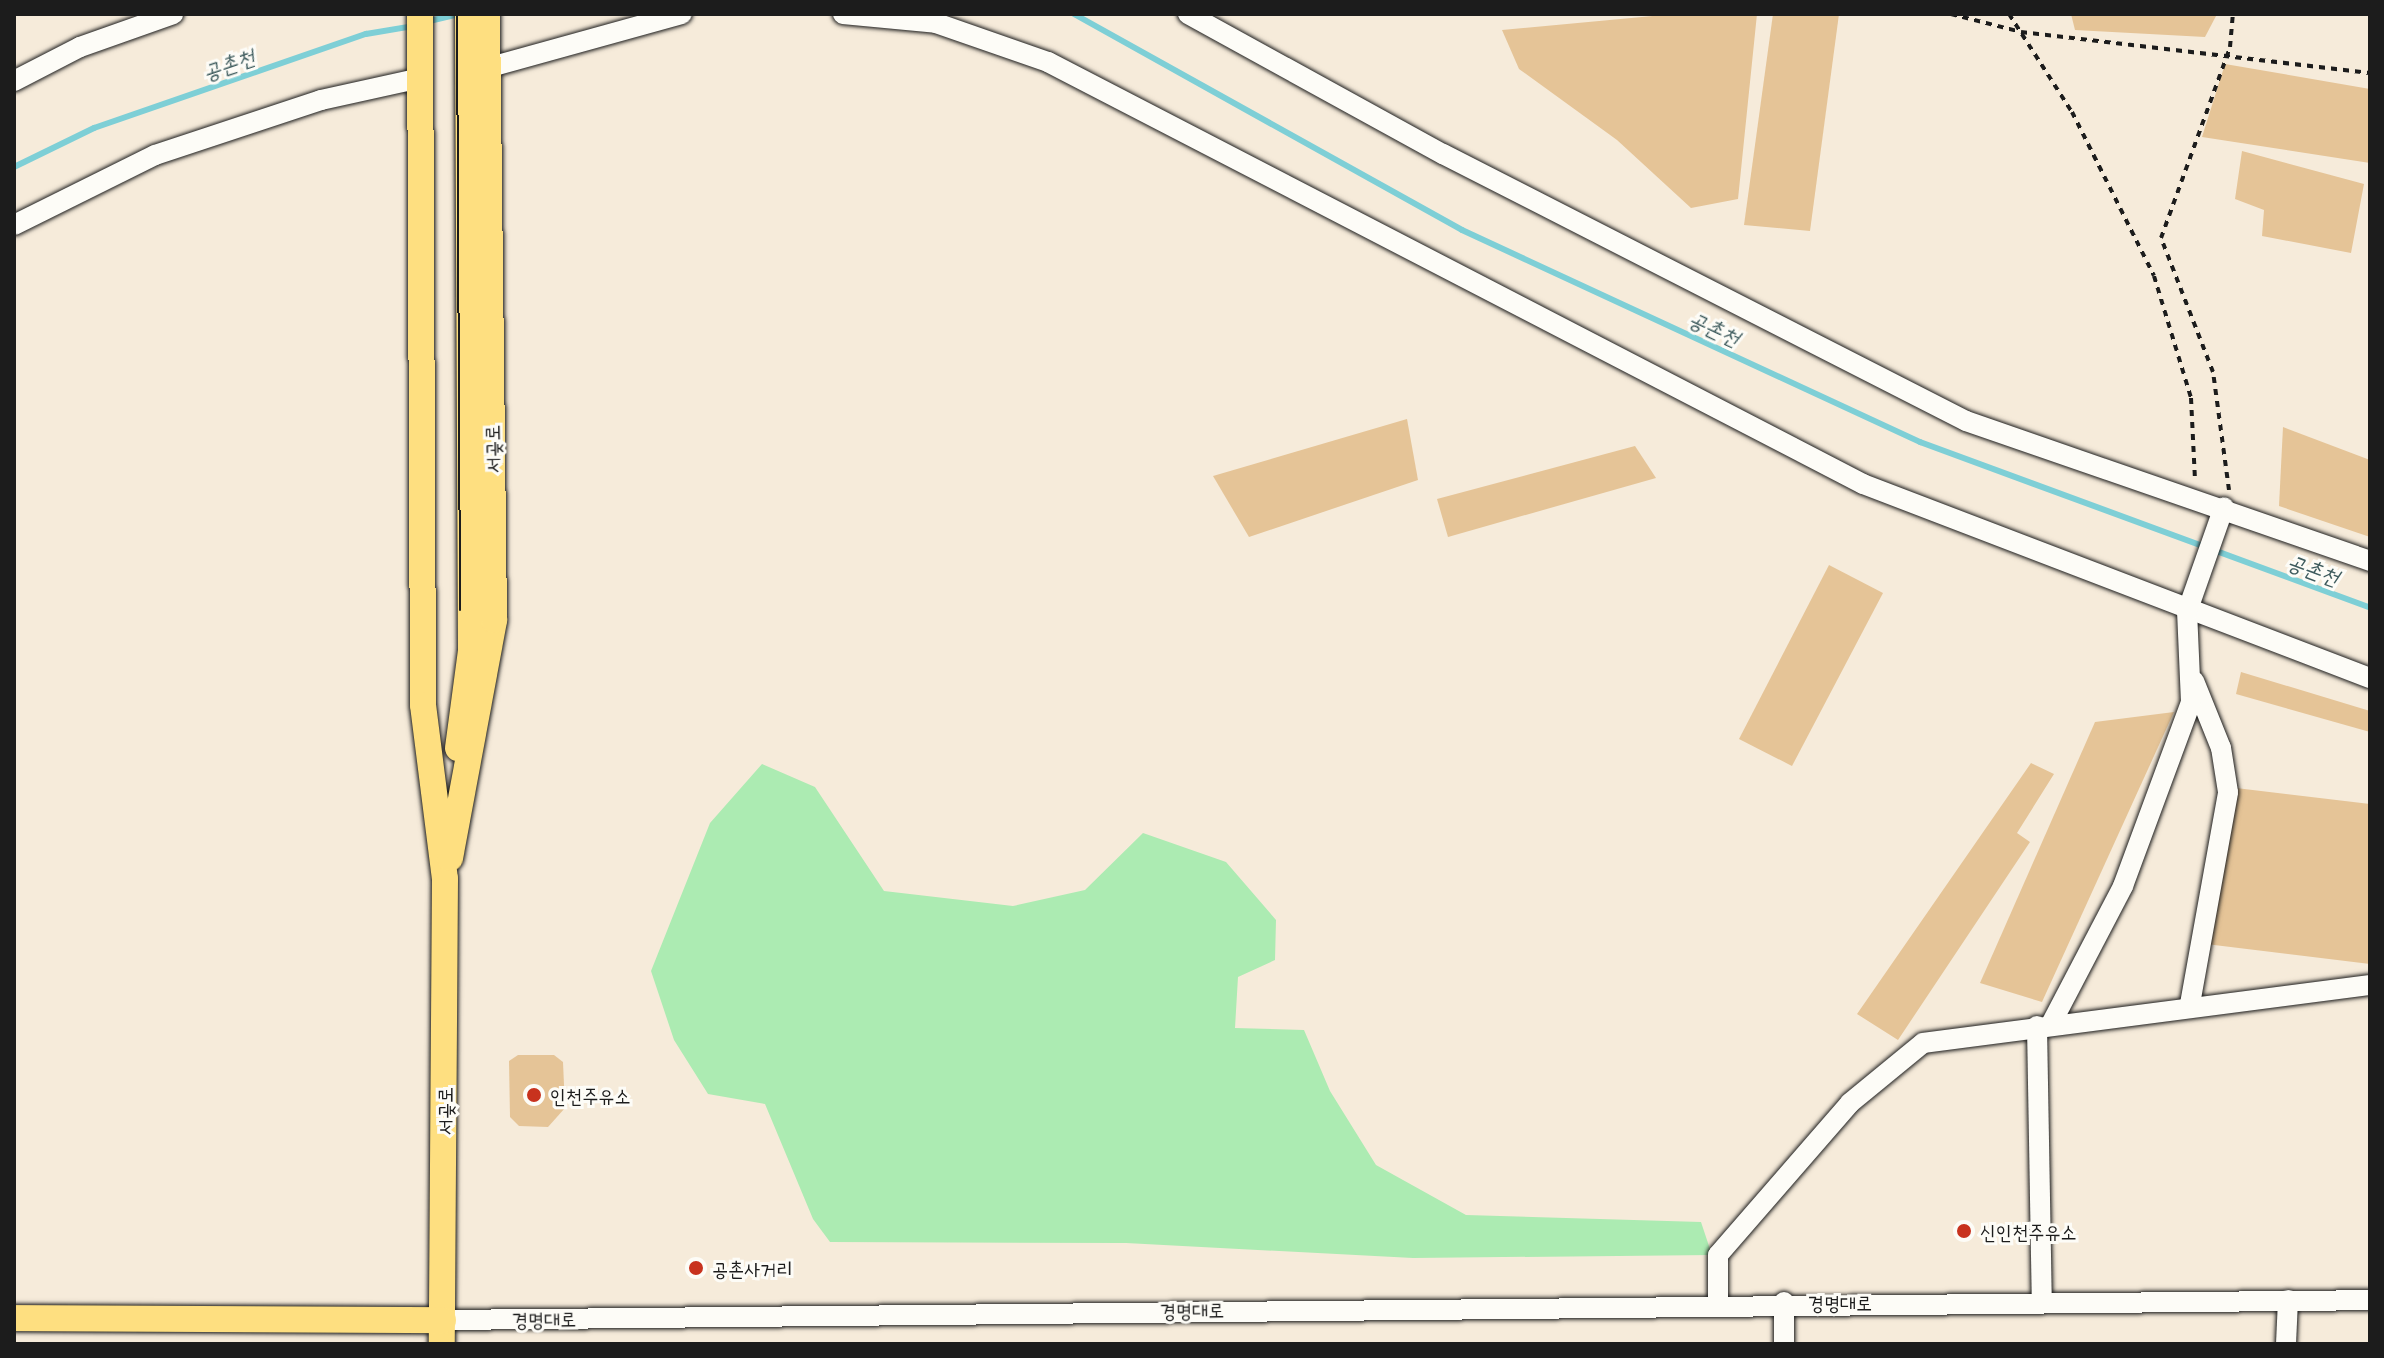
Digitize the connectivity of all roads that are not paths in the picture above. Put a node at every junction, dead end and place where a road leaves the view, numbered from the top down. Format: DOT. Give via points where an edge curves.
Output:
graph roads {
  1 [pos="173,14"];
  2 [pos="420,14"];
  3 [pos="468,14"];
  4 [pos="487,14"];
  5 [pos="682,14"];
  6 [pos="843,14"];
  7 [pos="1188,14"];
  8 [pos="481,64"];
  9 [pos="420,76"];
  10 [pos="14,81"];
  11 [pos="14,225"];
  12 [pos="2222,514"];
  13 [pos="2370,561"];
  14 [pos="2189,606"];
  15 [pos="2190,670"];
  16 [pos="2370,678"];
  17 [pos="441,850"];
  18 [pos="445,879"];
  19 [pos="2370,985"];
  20 [pos="2190,1004"];
  21 [pos="2044,1025"];
  22 [pos="2288,1300"];
  23 [pos="2370,1300"];
  24 [pos="2042,1301"];
  25 [pos="1784,1302"];
  26 [pos="1718,1303"];
  27 [pos="14,1318"];
  28 [pos="442,1332"];
  29 [pos="1784,1344"];
  30 [pos="2286,1344"];
  1 -- 10 [label="street" via="80,47"];
  2 -- 9 [label="main road, 서곶로"];
  3 -- 8 [label="main road, 서곶로"];
  4 -- 8 [label="main road, 서곶로"];
  5 -- 8 [label="street"];
  6 -- 14 [label="street" via="936,23 1048,62 1863,484"];
  7 -- 12 [label="street" via="1443,154 1966,421 2196,496"];
  8 -- 17 [label="main road, 서곶로" via="471,650"];
  8 -- 18 [label="main road, 서곶로" via="494,620"];
  9 -- 11 [label="street" via="321,100 155,155"];
  9 -- 17 [label="main road, 서곶로" via="423,705"];
  12 -- 13 [label="street"];
  12 -- 14 [label="street"];
  14 -- 15 [label="street"];
  14 -- 16 [label="street"];
  15 -- 20 [label="street" via="2221,748 2228,792"];
  15 -- 21 [label="street" via="2191,702 2156,804"];
  17 -- 18 [label="main road, 서곶로"];
  18 -- 28 [label="main road, 서곶로"];
  19 -- 20 [label="street"];
  20 -- 21 [label="street"];
  21 -- 24 [label="street"];
  21 -- 26 [label="street" via="1923,1043 1850,1103 1718,1255"];
  22 -- 23 [label="street, 경명대로"];
  22 -- 24 [label="street, 경명대로"];
  22 -- 30 [label="street"];
  24 -- 25 [label="street, 경명대로"];
  25 -- 26 [label="street, 경명대로"];
  25 -- 29 [label="street"];
  26 -- 28 [label="street, 경명대로"];
  27 -- 28 [label="main road, 경명대로"];
}
